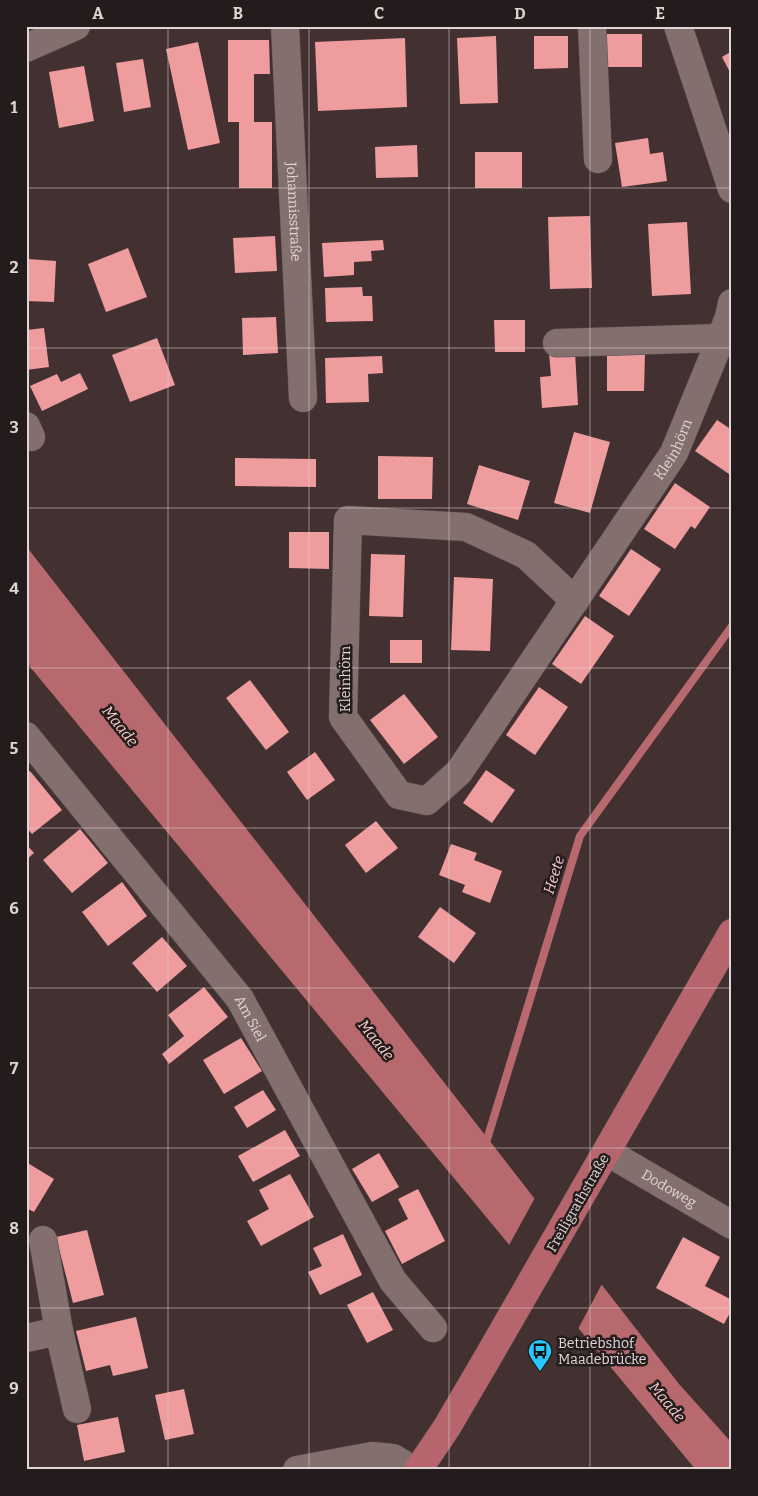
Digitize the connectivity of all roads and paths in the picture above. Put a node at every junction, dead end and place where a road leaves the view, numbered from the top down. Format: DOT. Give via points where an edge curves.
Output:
graph roads {
  1 [pos="76,26"];
  2 [pos="285,26"];
  3 [pos="592,26"];
  4 [pos="678,26"];
  5 [pos="26,48"];
  6 [pos="598,158"];
  7 [pos="732,189"];
  8 [pos="732,303"];
  9 [pos="721,338"];
  10 [pos="557,343"];
  11 [pos="303,398"];
  12 [pos="576,601"];
  13 [pos="26,736"];
  14 [pos="732,933"];
  15 [pos="607,1152"];
  16 [pos="732,1225"];
  17 [pos="43,1240"];
  18 [pos="433,1328"];
  19 [pos="59,1331"];
  20 [pos="26,1338"];
  21 [pos="77,1409"];
  22 [pos="297,1470"];
  23 [pos="413,1470"];
  24 [pos="418,1470"];
  1 -- 5 [label="street"];
  2 -- 11 [label="street, Johannisstraße"];
  3 -- 6 [label="street"];
  4 -- 7 [label="street"];
  8 -- 9 [label="street, Kleinhörn"];
  9 -- 10 [label="street"];
  9 -- 12 [label="street, Kleinhörn" via="674,453"];
  12 -- 12 [label="street, Kleinhörn" via="459,772 427,801 399,795 343,716 348,520 466,527 526,555"];
  13 -- 18 [label="street, Am Siel" via="240,999 393,1281"];
  14 -- 15 [label="main road, Freiligrathstraße"];
  15 -- 16 [label="street, Dodoweg"];
  15 -- 24 [label="main road, Freiligrathstraße" via="447,1427"];
  17 -- 19 [label="street"];
  19 -- 20 [label="street"];
  19 -- 21 [label="street"];
  22 -- 23 [label="street" via="372,1456 393,1458"];
}
